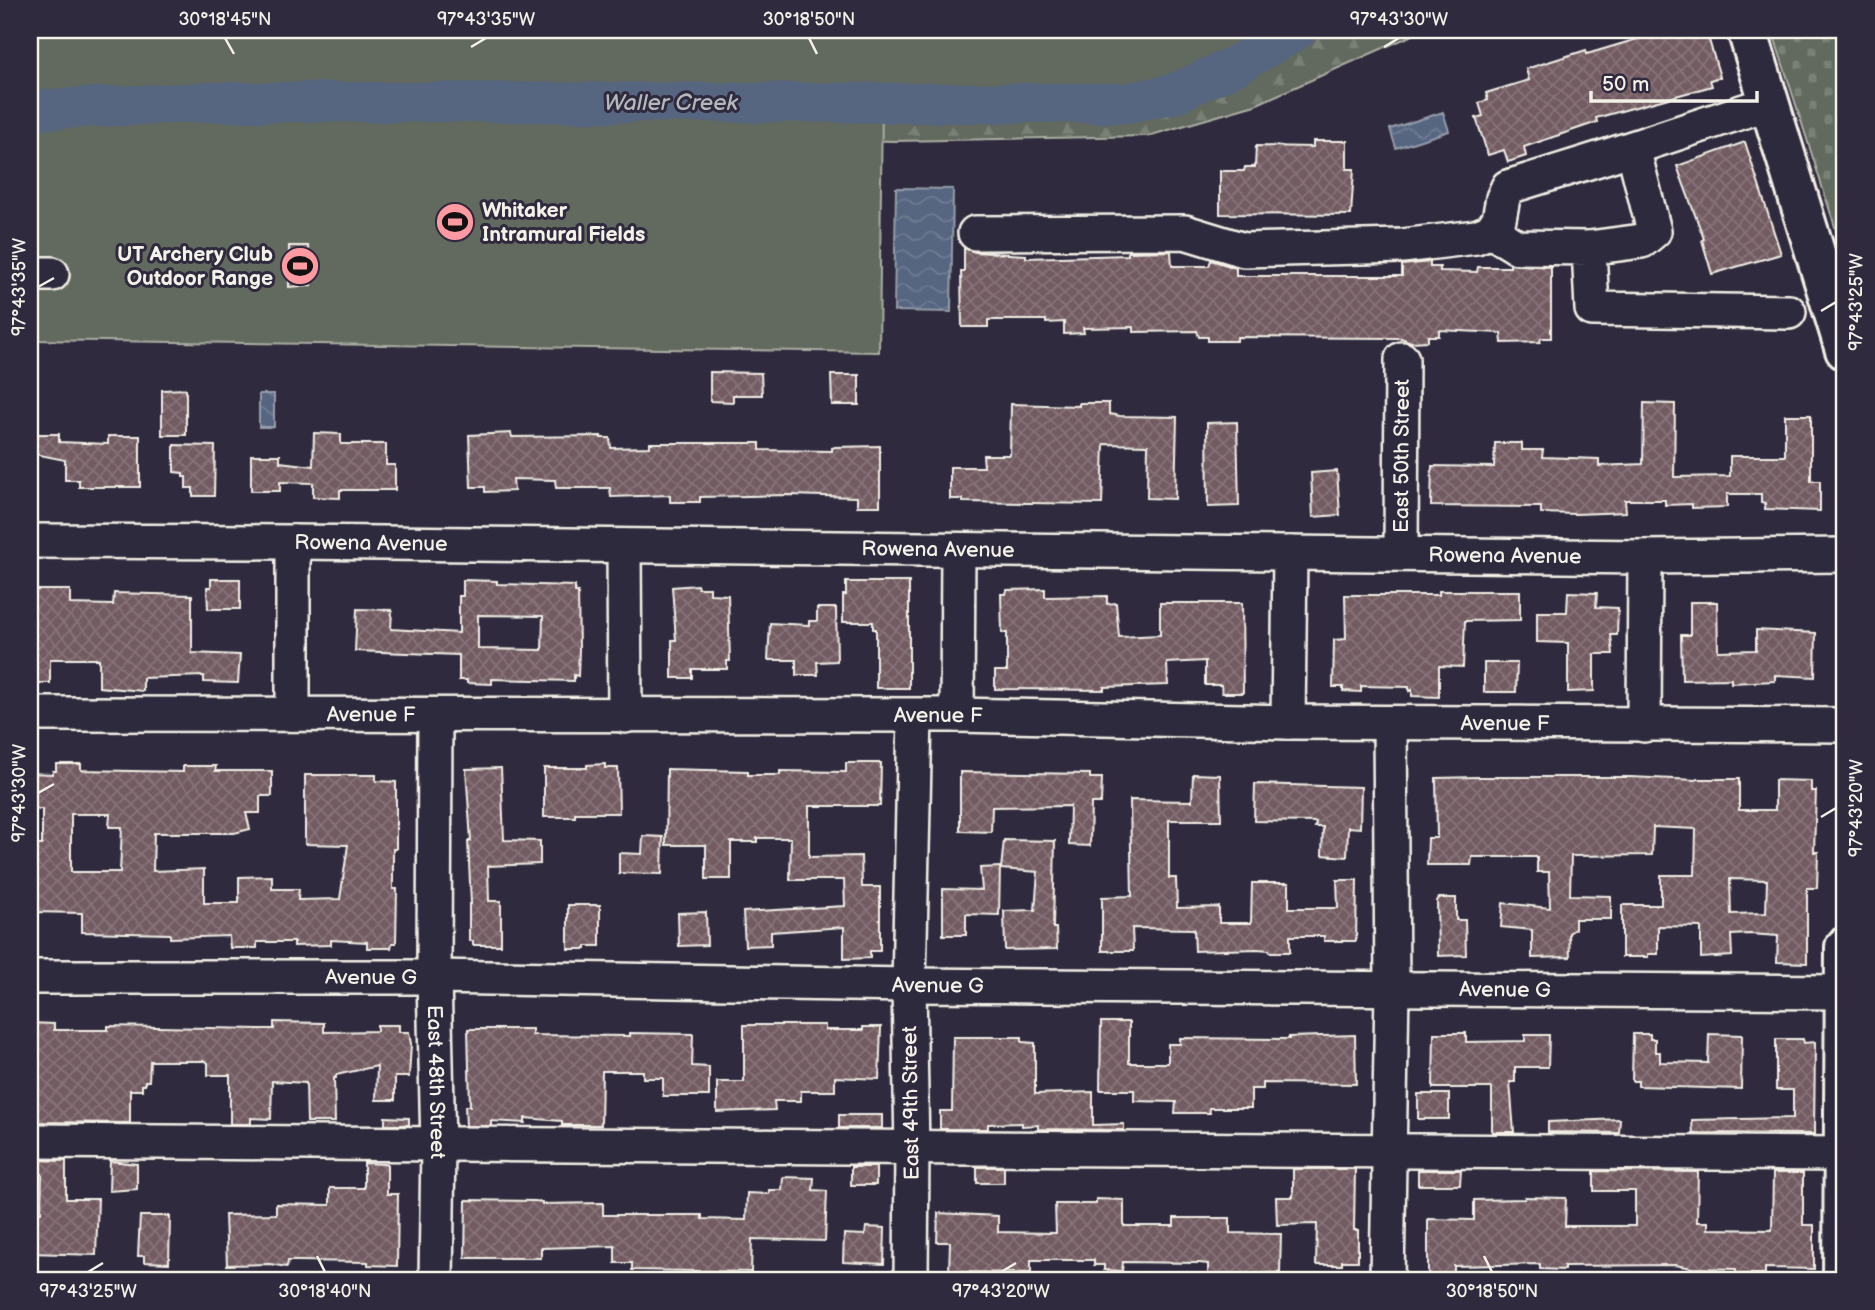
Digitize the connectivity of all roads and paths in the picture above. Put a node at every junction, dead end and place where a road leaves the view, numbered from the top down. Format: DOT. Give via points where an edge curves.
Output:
graph roads {
  1 [pos="1747,30"];
  2 [pos="1769,103"];
  3 [pos="1633,148"];
  4 [pos="1491,230"];
  5 [pos="975,233"];
  6 [pos="1589,248"];
  7 [pos="1789,312"];
  8 [pos="1845,349"];
  9 [pos="1402,359"];
  10 [pos="30,541"];
  11 [pos="293,542"];
  12 [pos="624,546"];
  13 [pos="958,550"];
  14 [pos="1290,553"];
  15 [pos="1401,554"];
  16 [pos="1845,555"];
  17 [pos="1645,557"];
  18 [pos="30,714"];
  19 [pos="293,714"];
  20 [pos="957,715"];
  21 [pos="435,716"];
  22 [pos="625,716"];
  23 [pos="915,716"];
  24 [pos="1288,722"];
  25 [pos="1390,723"];
  26 [pos="1644,725"];
  27 [pos="1845,725"];
  28 [pos="1845,947"];
  29 [pos="30,977"];
  30 [pos="434,977"];
  31 [pos="909,985"];
  32 [pos="1392,988"];
  33 [pos="1844,992"];
  34 [pos="30,1141"];
  35 [pos="438,1146"];
  36 [pos="912,1150"];
  37 [pos="1389,1150"];
  38 [pos="1844,1154"];
  39 [pos="436,1280"];
  40 [pos="911,1280"];
  41 [pos="1387,1280"];
  42 [pos="1843,1280"];
  1 -- 2 [label="main road"];
  2 -- 3 [label="street"];
  2 -- 8 [label="main road"];
  3 -- 4 [label="street" via="1508,187"];
  3 -- 6 [label="street" via="1654,231 1642,241"];
  4 -- 5 [label="street" via="1476,237 1402,246 1244,250 1185,232"];
  4 -- 6 [label="street" via="1517,247"];
  6 -- 7 [label="street" via="1592,309"];
  9 -- 15 [label="street, East 50th Street"];
  10 -- 11 [label="street, Rowena Avenue"];
  11 -- 12 [label="street, Rowena Avenue"];
  11 -- 19 [label="street"];
  12 -- 13 [label="street, Rowena Avenue"];
  12 -- 22 [label="street"];
  13 -- 14 [label="street, Rowena Avenue"];
  13 -- 20 [label="street"];
  14 -- 15 [label="street, Rowena Avenue"];
  14 -- 24 [label="street"];
  15 -- 17 [label="street, Rowena Avenue"];
  16 -- 17 [label="street, Rowena Avenue"];
  17 -- 26 [label="street"];
  18 -- 19 [label="street, Avenue F"];
  19 -- 21 [label="street, Avenue F"];
  20 -- 23 [label="street, Avenue F"];
  20 -- 24 [label="street, Avenue F"];
  21 -- 22 [label="street, Avenue F"];
  21 -- 30 [label="street, East 48th Street"];
  22 -- 23 [label="street, Avenue F"];
  23 -- 31 [label="street, East 49th Street"];
  24 -- 25 [label="street, Avenue F"];
  25 -- 26 [label="street, Avenue F"];
  25 -- 32 [label="street"];
  26 -- 27 [label="street, Avenue F"];
  28 -- 33 [label="main road"];
  29 -- 30 [label="street, Avenue G"];
  30 -- 31 [label="street, Avenue G"];
  30 -- 35 [label="street, East 48th Street"];
  31 -- 32 [label="street, Avenue G"];
  31 -- 36 [label="street, East 49th Street"];
  32 -- 33 [label="street, Avenue G"];
  32 -- 37 [label="street"];
  33 -- 38 [label="main road"];
  34 -- 35 [label="street"];
  35 -- 36 [label="street"];
  35 -- 39 [label="street, East 48th Street"];
  36 -- 37 [label="street"];
  36 -- 40 [label="street, East 49th Street"];
  37 -- 38 [label="street"];
  37 -- 41 [label="street"];
  38 -- 42 [label="main road"];
}
